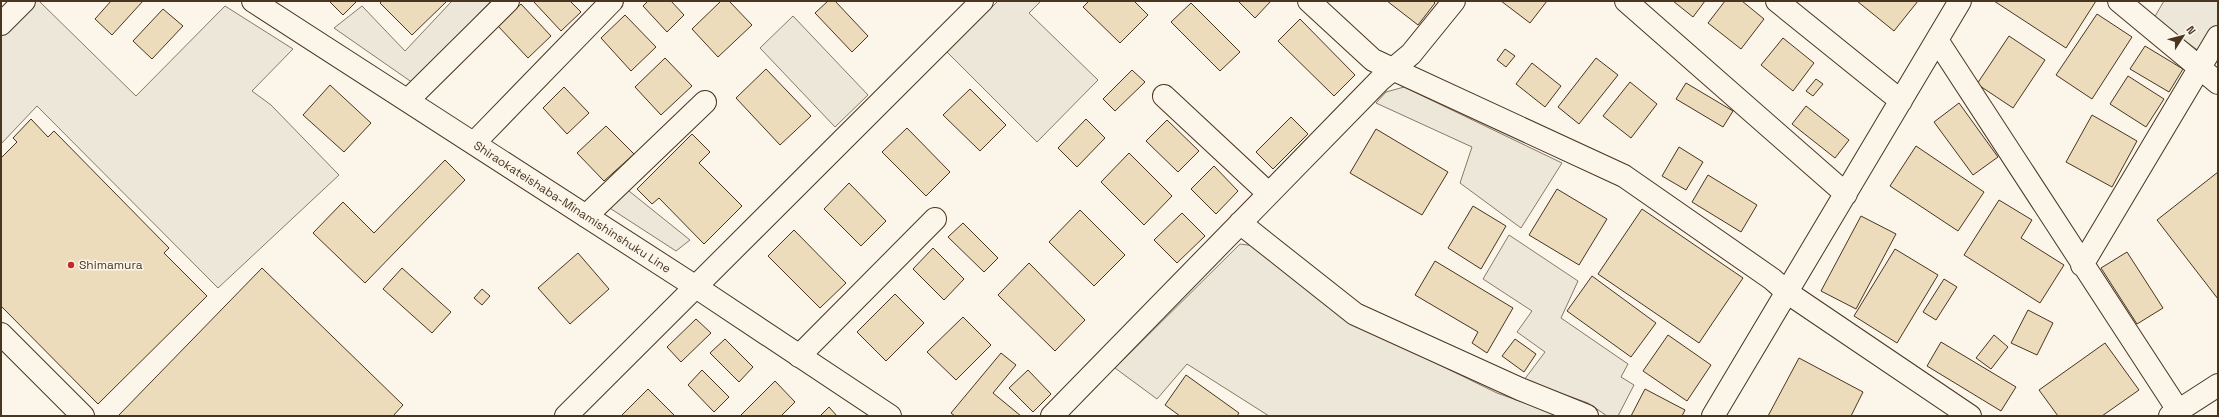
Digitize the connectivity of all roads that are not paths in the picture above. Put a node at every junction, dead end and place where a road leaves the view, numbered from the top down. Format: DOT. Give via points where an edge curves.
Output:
graph roads {
  1 [pos="24,1"];
  2 [pos="253,1"];
  3 [pos="508,1"];
  4 [pos="612,1"];
  5 [pos="982,1"];
  6 [pos="1309,1"];
  7 [pos="1454,1"];
  8 [pos="1626,1"];
  9 [pos="1777,1"];
  10 [pos="1960,1"];
  11 [pos="2119,1"];
  12 [pos="1,24"];
  13 [pos="2218,37"];
  14 [pos="1937,40"];
  15 [pos="2200,67"];
  16 [pos="1395,69"];
  17 [pos="2218,83"];
  18 [pos="1164,96"];
  19 [pos="408,100"];
  20 [pos="1901,101"];
  21 [pos="705,102"];
  22 [pos="474,143"];
  23 [pos="1268,193"];
  24 [pos="1846,194"];
  25 [pos="586,216"];
  26 [pos="935,219"];
  27 [pos="1240,223"];
  28 [pos="2082,265"];
  29 [pos="696,287"];
  30 [pos="1788,293"];
  31 [pos="1,334"];
  32 [pos="799,356"];
  33 [pos="2218,385"];
  34 [pos="2174,413"];
  35 [pos="82,416"];
  36 [pos="566,416"];
  37 [pos="890,416"];
  38 [pos="1052,416"];
  39 [pos="1587,416"];
  40 [pos="1713,416"];
  41 [pos="1970,416"];
  1 -- 12 [label="street"];
  2 -- 19 [label="street, Shiraokateishaba-Minamishinshuku Line"];
  3 -- 19 [label="street"];
  4 -- 22 [label="street"];
  5 -- 29 [label="street"];
  6 -- 16 [label="street" via="1373,60"];
  7 -- 16 [label="street" via="1411,54"];
  8 -- 24 [label="street"];
  9 -- 20 [label="street"];
  10 -- 14 [label="street"];
  11 -- 15 [label="street"];
  13 -- 15 [label="street"];
  14 -- 20 [label="street"];
  14 -- 28 [label="street"];
  15 -- 17 [label="street"];
  15 -- 28 [label="street"];
  16 -- 23 [label="street" via="1380,80"];
  16 -- 30 [label="street" via="1624,176 1772,279"];
  18 -- 23 [label="street"];
  19 -- 22 [label="street, Shiraokateishaba-Minamishinshuku Line"];
  20 -- 24 [label="street"];
  21 -- 25 [label="street"];
  22 -- 25 [label="street, Shiraokateishaba-Minamishinshuku Line"];
  23 -- 27 [label="street"];
  24 -- 30 [label="street"];
  25 -- 29 [label="street, Shiraokateishaba-Minamishinshuku Line"];
  26 -- 32 [label="street"];
  27 -- 38 [label="street"];
  27 -- 39 [label="street" via="1355,314 1520,389"];
  28 -- 34 [label="street"];
  29 -- 32 [label="street, Shiraokateishaba-Minamishinshuku Line"];
  29 -- 36 [label="street"];
  30 -- 40 [label="street"];
  30 -- 41 [label="street"];
  31 -- 35 [label="street"];
  32 -- 37 [label="street, Shiraokateishaba-Minamishinshuku Line"];
  33 -- 34 [label="street"];
}
